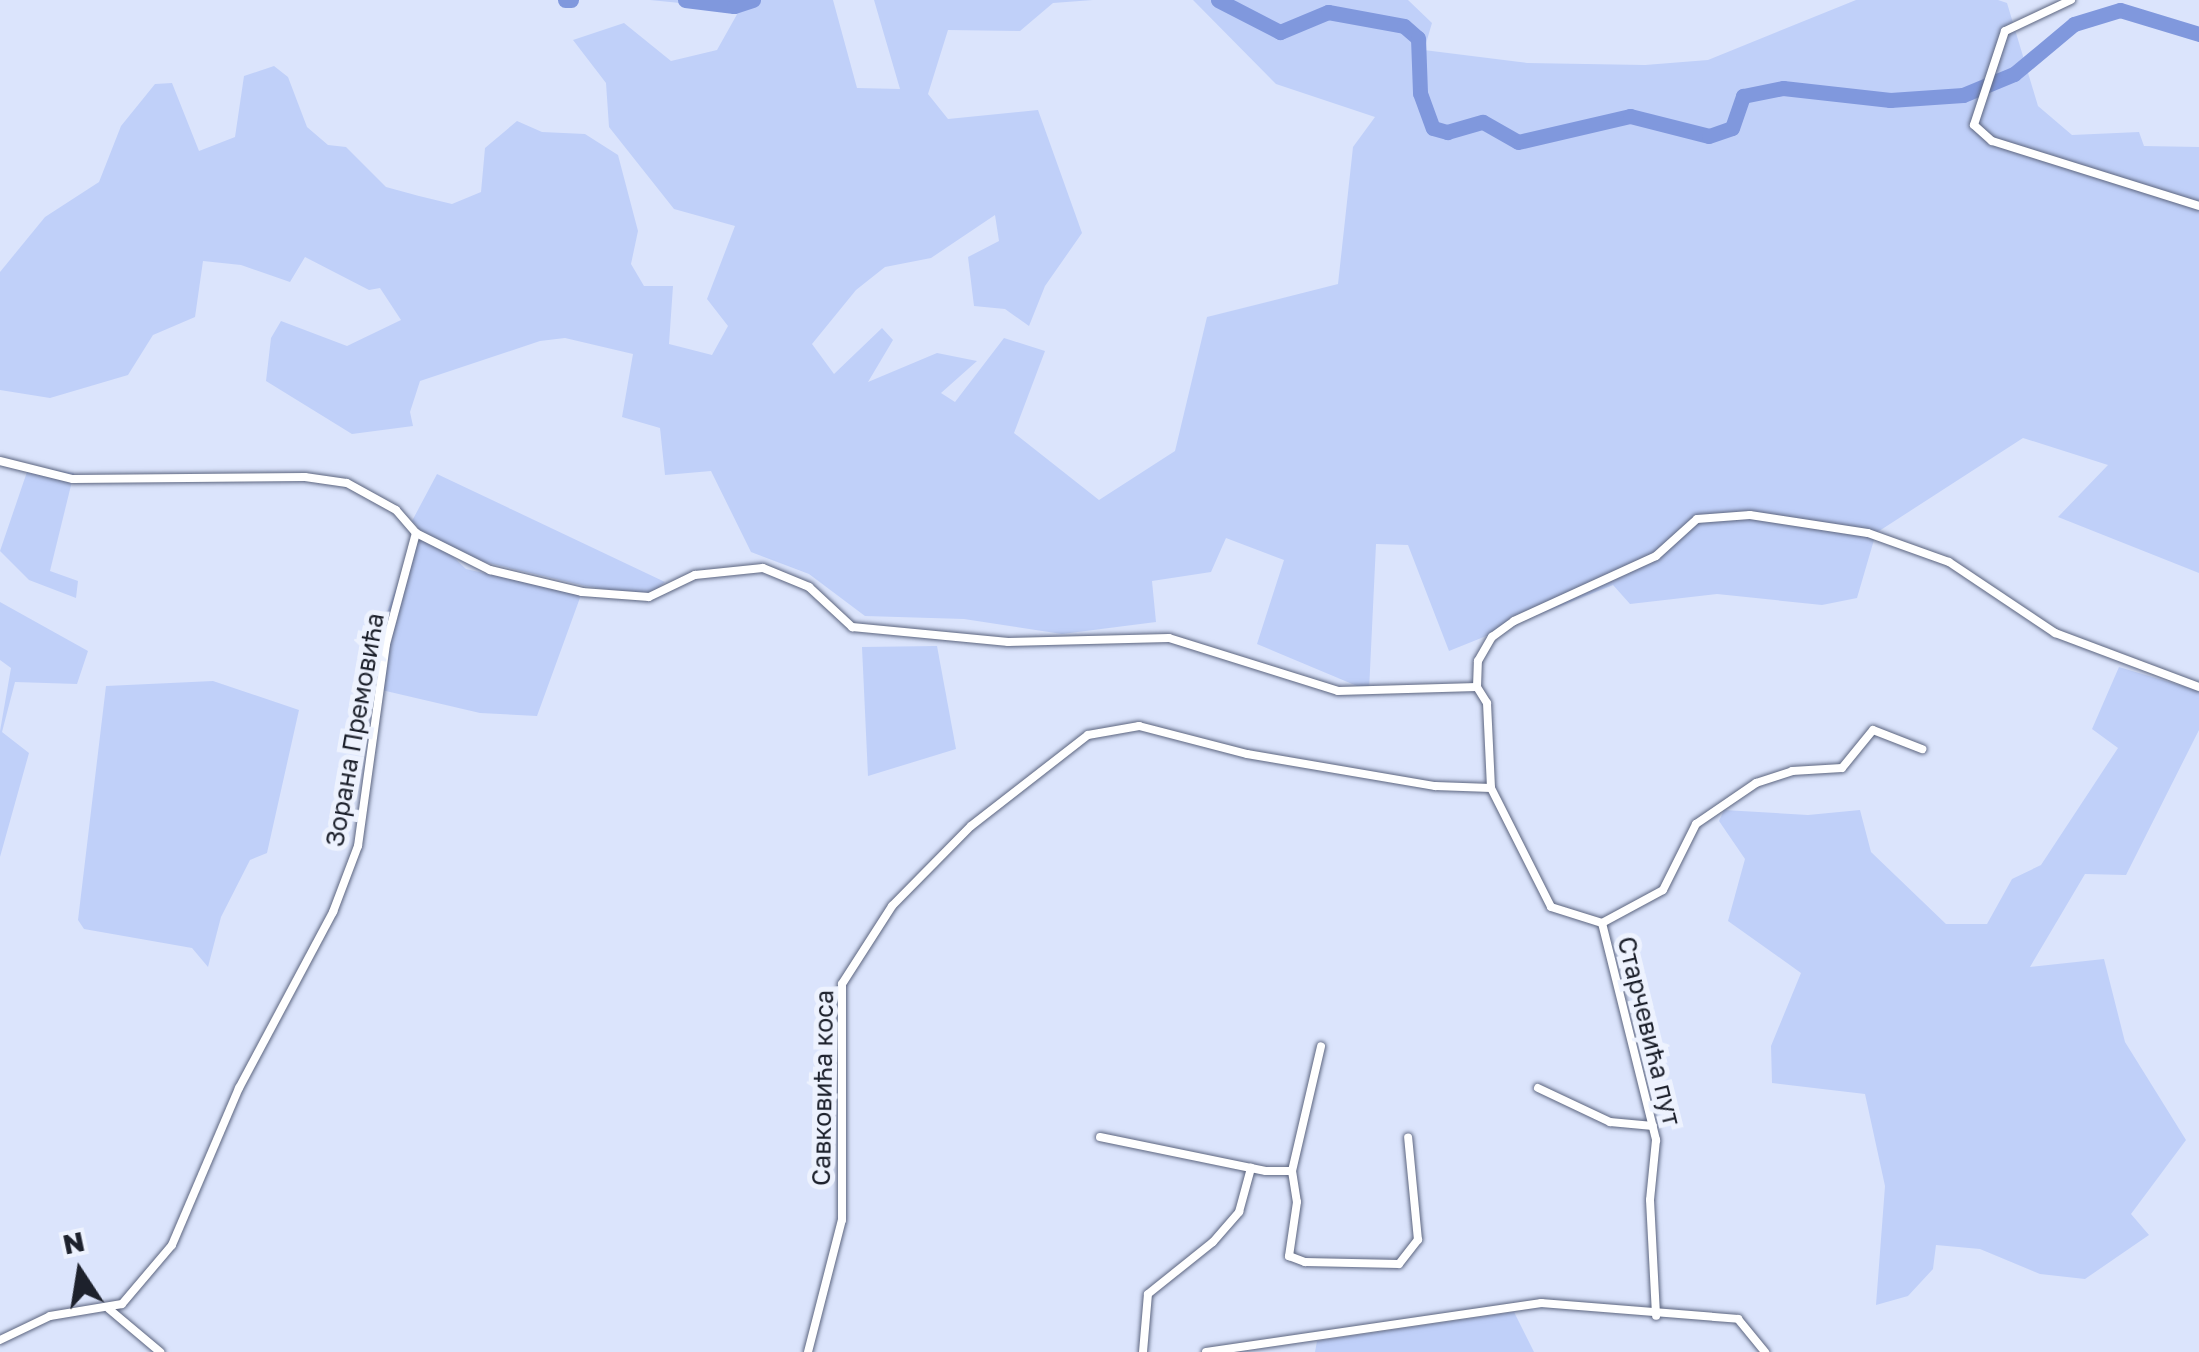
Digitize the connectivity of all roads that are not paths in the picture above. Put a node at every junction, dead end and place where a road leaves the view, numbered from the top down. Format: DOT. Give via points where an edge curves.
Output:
graph roads {
  1 [pos="2071,0"];
  2 [pos="2199,206"];
  3 [pos="0,461"];
  4 [pos="416,533"];
  5 [pos="1476,686"];
  6 [pos="2199,687"];
  7 [pos="1922,749"];
  8 [pos="1490,788"];
  9 [pos="1602,923"];
  10 [pos="1321,1046"];
  11 [pos="1538,1088"];
  12 [pos="1652,1126"];
  13 [pos="1100,1137"];
  14 [pos="1408,1138"];
  15 [pos="1251,1168"];
  16 [pos="1292,1171"];
  17 [pos="109,1308"];
  18 [pos="1656,1316"];
  19 [pos="0,1340"];
  20 [pos="160,1352"];
  21 [pos="808,1352"];
  22 [pos="1143,1352"];
  23 [pos="1206,1352"];
  24 [pos="1765,1352"];
  1 -- 2 [label="street" via="2005,31 1974,125 1992,142"];
  3 -- 4 [label="street" via="74,479 304,477 348,483 396,510"];
  4 -- 5 [label="street" via="490,570 582,592 648,598 695,575 763,568 809,587 852,627 1008,642 1169,638 1338,691"];
  4 -- 17 [label="street, Зорана Премовића" via="386,644 358,846 333,912 238,1088 172,1245 137,1291"];
  5 -- 6 [label="street" via="1478,661 1492,636 1514,621 1656,556 1697,519 1750,515 1868,533 1949,562 2055,633"];
  5 -- 8 [label="street" via="1487,703"];
  7 -- 9 [label="street, Старчевића пут" via="1873,730 1842,768 1792,771 1756,783 1696,824 1663,890"];
  8 -- 9 [label="street" via="1551,907"];
  8 -- 21 [label="street, Савковића коса" via="1436,786 1247,754 1139,726 1088,735 1027,779 892,906 842,984 842,1220"];
  9 -- 12 [label="street, Старчевића пут"];
  10 -- 16 [label="street"];
  11 -- 12 [label="street" via="1610,1122"];
  12 -- 18 [label="street, Старчевића пут"];
  13 -- 15 [label="street"];
  14 -- 16 [label="street" via="1418,1240 1399,1264 1289,1256 1296,1202"];
  15 -- 16 [label="street"];
  15 -- 22 [label="street" via="1240,1212 1148,1294"];
  17 -- 19 [label="street" via="50,1316"];
  17 -- 20 [label="street"];
  18 -- 23 [label="street" via="1540,1303"];
  18 -- 24 [label="street" via="1738,1319"];
}
